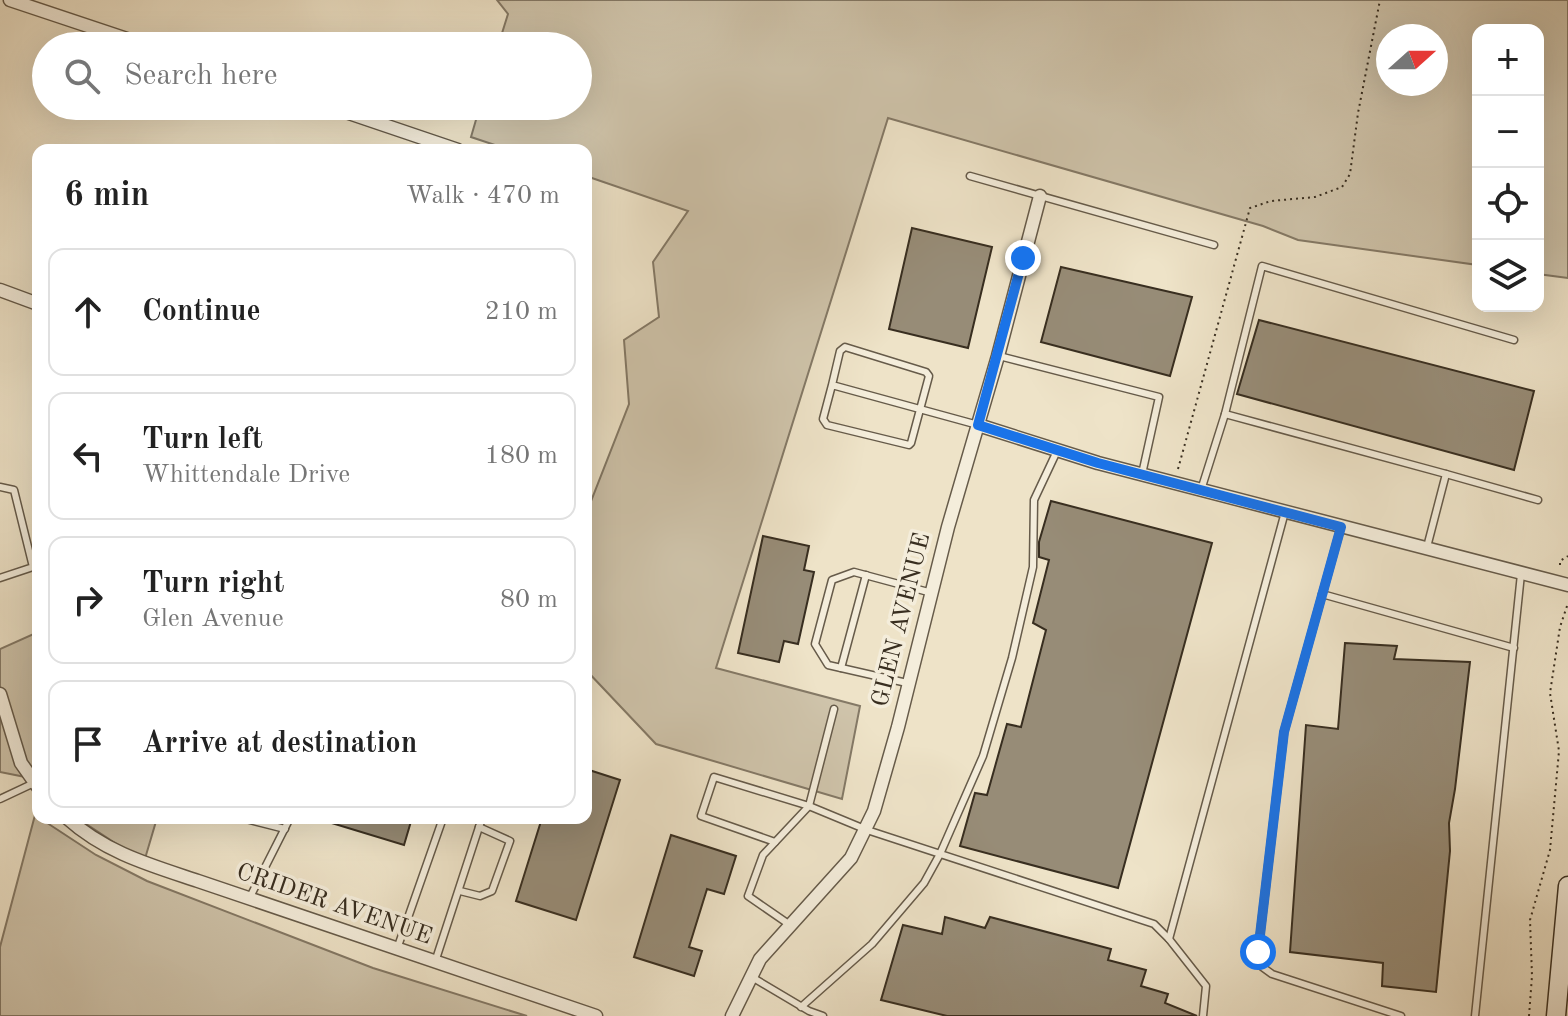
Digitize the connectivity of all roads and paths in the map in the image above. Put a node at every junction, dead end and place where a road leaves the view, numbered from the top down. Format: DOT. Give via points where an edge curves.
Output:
graph roads {
  1 [pos="10,0"];
  2 [pos="1380,0"];
  3 [pos="106,32"];
  4 [pos="369,120"];
  5 [pos="440,144"];
  6 [pos="970,176"];
  7 [pos="1040,196"];
  8 [pos="1214,245"];
  9 [pos="0,290"];
  10 [pos="32,302"];
  11 [pos="1514,340"];
  12 [pos="998,356"];
  13 [pos="832,385"];
  14 [pos="921,409"];
  15 [pos="1225,414"];
  16 [pos="978,425"];
  17 [pos="1057,451"];
  18 [pos="1142,474"];
  19 [pos="1446,474"];
  20 [pos="1174,483"];
  21 [pos="0,487"];
  22 [pos="1201,490"];
  23 [pos="1538,500"];
  24 [pos="1285,512"];
  25 [pos="1341,527"];
  26 [pos="1426,549"];
  27 [pos="1568,556"];
  28 [pos="32,563"];
  29 [pos="1560,565"];
  30 [pos="32,567"];
  31 [pos="1521,574"];
  32 [pos="866,575"];
  33 [pos="0,578"];
  34 [pos="1568,585"];
  35 [pos="932,593"];
  36 [pos="1322,594"];
  37 [pos="1568,603"];
  38 [pos="1514,648"];
  39 [pos="841,668"];
  40 [pos="909,684"];
  41 [pos="0,694"];
  42 [pos="834,709"];
  43 [pos="32,779"];
  44 [pos="32,787"];
  45 [pos="0,799"];
  46 [pos="809,806"];
  47 [pos="74,824"];
  48 [pos="265,824"];
  49 [pos="287,824"];
  50 [pos="441,824"];
  51 [pos="480,824"];
  52 [pos="479,827"];
  53 [pos="285,829"];
  54 [pos="867,830"];
  55 [pos="775,842"];
  56 [pos="940,854"];
  57 [pos="1568,886"];
  58 [pos="460,891"];
  59 [pos="249,899"];
  60 [pos="790,925"];
  61 [pos="1169,939"];
  62 [pos="397,949"];
  63 [pos="435,962"];
  64 [pos="750,976"];
  65 [pos="801,1007"];
  66 [pos="596,1016"];
  67 [pos="732,1016"];
  68 [pos="823,1016"];
  69 [pos="1203,1016"];
  70 [pos="1401,1016"];
  71 [pos="1475,1016"];
  72 [pos="1529,1016"];
  73 [pos="1556,1016"];
  1 -- 3 [label="street"];
  2 -- 20 [label="path" via="1350,174 1334,191 1250,208"];
  4 -- 5 [label="street"];
  6 -- 7 [label="lane"];
  7 -- 8 [label="lane"];
  7 -- 12 [label="street, GLEN AVENUE"];
  9 -- 10 [label="street"];
  11 -- 15 [label="lane" via="1262,266"];
  12 -- 16 [label="street, GLEN AVENUE"];
  12 -- 18 [label="lane" via="1159,397"];
  13 -- 14 [label="lane"];
  13 -- 14 [label="lane" via="825,423 866,436 909,445"];
  13 -- 14 [label="lane" via="845,347 926,372"];
  14 -- 16 [label="lane"];
  15 -- 19 [label="lane"];
  15 -- 22 [label="lane"];
  16 -- 17 [label="street"];
  16 -- 35 [label="street, GLEN AVENUE"];
  17 -- 18 [label="street"];
  17 -- 56 [label="lane" via="1034,500 1033,567 1012,658 983,756"];
  18 -- 20 [label="street"];
  19 -- 23 [label="lane"];
  19 -- 26 [label="lane"];
  20 -- 22 [label="street"];
  21 -- 28 [label="lane" via="14,490"];
  22 -- 24 [label="street"];
  24 -- 25 [label="street"];
  24 -- 61 [label="lane"];
  25 -- 26 [label="street"];
  25 -- 36 [label="lane"];
  26 -- 31 [label="street"];
  27 -- 29 [label="path"];
  30 -- 33 [label="lane"];
  31 -- 34 [label="street"];
  31 -- 38 [label="lane"];
  32 -- 35 [label="lane"];
  32 -- 39 [label="lane"];
  32 -- 39 [label="lane" via="854,572 832,580 815,644 828,665"];
  35 -- 40 [label="street, GLEN AVENUE"];
  36 -- 38 [label="lane"];
  36 -- 70 [label="lane" via="1284,732 1258,952 1261,966 1272,974"];
  37 -- 72 [label="path" via="1550,693 1559,751 1550,850 1530,920"];
  38 -- 71 [label="lane"];
  39 -- 40 [label="lane"];
  40 -- 54 [label="street, GLEN AVENUE"];
  41 -- 43 [label="street" via="21,763"];
  42 -- 46 [label="lane"];
  44 -- 45 [label="lane"];
  46 -- 54 [label="lane"];
  46 -- 55 [label="lane"];
  46 -- 55 [label="lane" via="714,777 701,816"];
  47 -- 59 [label="street, CRIDER AVENUE" via="145,865"];
  48 -- 53 [label="lane"];
  49 -- 53 [label="lane"];
  50 -- 62 [label="lane"];
  51 -- 52 [label="lane"];
  52 -- 58 [label="lane"];
  52 -- 58 [label="lane" via="510,841 492,891 480,896"];
  53 -- 59 [label="lane"];
  54 -- 56 [label="lane"];
  54 -- 60 [label="street, GLEN AVENUE" via="835,879"];
  55 -- 60 [label="lane" via="763,855 748,896"];
  56 -- 61 [label="lane" via="1154,924"];
  56 -- 65 [label="lane" via="924,883 872,944"];
  57 -- 73 [label="main road"];
  58 -- 63 [label="lane"];
  59 -- 62 [label="street, CRIDER AVENUE"];
  60 -- 64 [label="street, GLEN AVENUE"];
  61 -- 69 [label="lane" via="1206,986"];
  62 -- 63 [label="street, CRIDER AVENUE"];
  63 -- 66 [label="street, CRIDER AVENUE"];
  64 -- 65 [label="lane"];
  64 -- 67 [label="street, GLEN AVENUE"];
  65 -- 68 [label="lane"];
}
